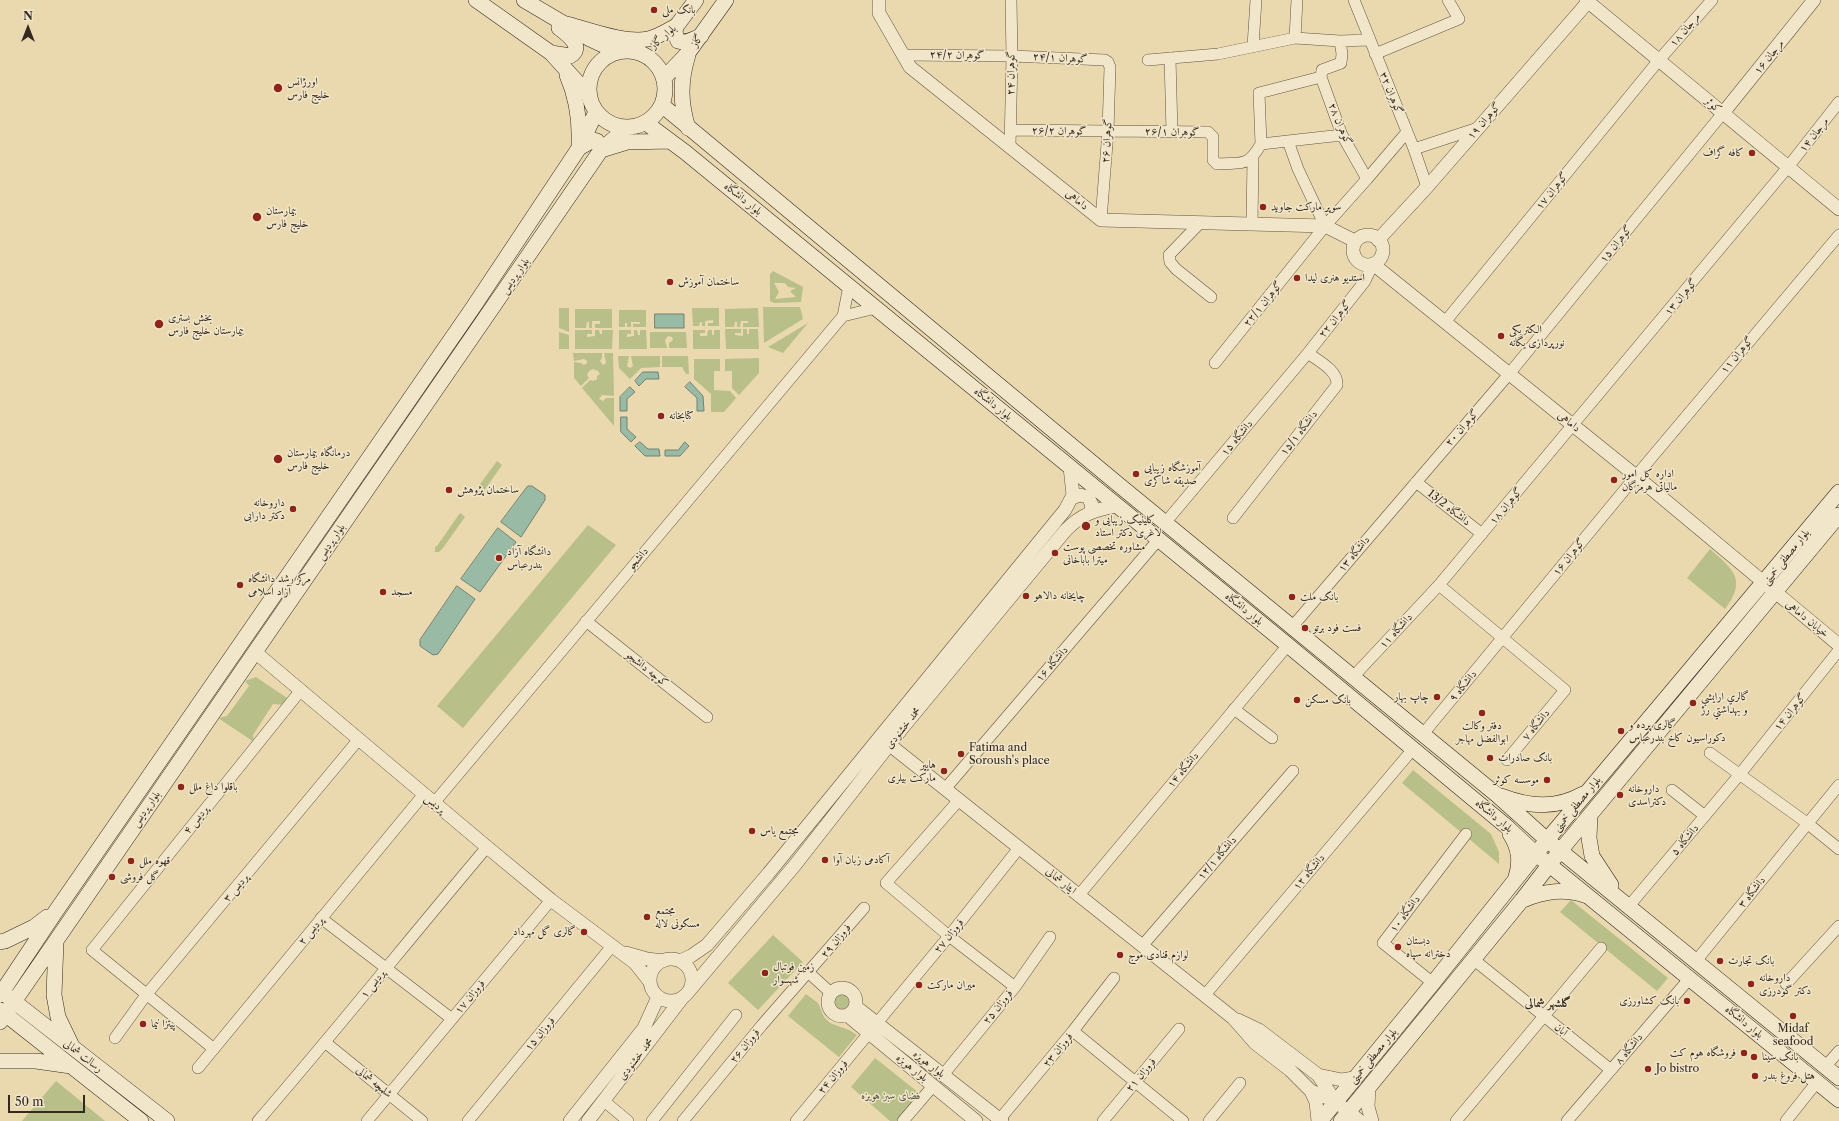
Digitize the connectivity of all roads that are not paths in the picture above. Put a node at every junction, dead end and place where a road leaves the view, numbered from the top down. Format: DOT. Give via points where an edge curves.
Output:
graph roads {
  1 [pos="476,0"];
  2 [pos="524,0"];
  3 [pos="696,0"];
  4 [pos="726,0"];
  5 [pos="879,0"];
  6 [pos="1010,0"];
  7 [pos="1256,0"];
  8 [pos="1297,0"];
  9 [pos="1354,0"];
  10 [pos="1448,0"];
  11 [pos="1712,0"];
  12 [pos="1814,0"];
  13 [pos="1587,1"];
  14 [pos="539,9"];
  15 [pos="563,23"];
  16 [pos="676,26"];
  17 [pos="701,36"];
  18 [pos="1295,38"];
  19 [pos="1369,40"];
  20 [pos="1340,42"];
  21 [pos="1253,46"];
  22 [pos="618,52"];
  23 [pos="551,53"];
  24 [pos="688,53"];
  25 [pos="643,54"];
  26 [pos="1375,54"];
  27 [pos="903,55"];
  28 [pos="1012,56"];
  29 [pos="1170,58"];
  30 [pos="1148,60"];
  31 [pos="1659,60"];
  32 [pos="1108,62"];
  33 [pos="564,67"];
  34 [pos="1321,77"];
  35 [pos="664,78"];
  36 [pos="589,95"];
  37 [pos="1839,102"];
  38 [pos="663,106"];
  39 [pos="596,112"];
  40 [pos="1723,114"];
  41 [pos="646,123"];
  42 [pos="626,128"];
  43 [pos="688,128"];
  44 [pos="1478,128"];
  45 [pos="1010,130"];
  46 [pos="1108,132"];
  47 [pos="1172,132"];
  48 [pos="1407,132"];
  49 [pos="1342,135"];
  50 [pos="670,140"];
  51 [pos="1288,141"];
  52 [pos="1261,144"];
  53 [pos="1010,147"];
  54 [pos="579,148"];
  55 [pos="1414,149"];
  56 [pos="601,150"];
  57 [pos="1253,158"];
  58 [pos="1788,167"];
  59 [pos="1367,178"];
  60 [pos="1427,187"];
  61 [pos="1839,209"];
  62 [pos="1101,220"];
  63 [pos="1200,222"];
  64 [pos="1252,224"];
  65 [pos="1325,226"];
  66 [pos="1839,235"];
  67 [pos="1378,240"];
  68 [pos="1356,242"];
  69 [pos="1373,264"];
  70 [pos="849,286"];
  71 [pos="1211,298"];
  72 [pos="876,308"];
  73 [pos="843,316"];
  74 [pos="1445,322"];
  75 [pos="1308,353"];
  76 [pos="1216,363"];
  77 [pos="1509,374"];
  78 [pos="1573,426"];
  79 [pos="1070,467"];
  80 [pos="1636,476"];
  81 [pos="1416,482"];
  82 [pos="1839,492"];
  83 [pos="1072,498"];
  84 [pos="1117,506"];
  85 [pos="1090,513"];
  86 [pos="1839,515"];
  87 [pos="1233,518"];
  88 [pos="1165,523"];
  89 [pos="1482,534"];
  90 [pos="1158,539"];
  91 [pos="1439,585"];
  92 [pos="1769,587"];
  93 [pos="586,621"];
  94 [pos="1292,627"];
  95 [pos="1502,638"];
  96 [pos="1288,645"];
  97 [pos="1839,645"];
  98 [pos="1839,650"];
  99 [pos="255,652"];
  100 [pos="1353,677"];
  101 [pos="301,690"];
  102 [pos="1234,709"];
  103 [pos="708,717"];
  104 [pos="1423,734"];
  105 [pos="1272,738"];
  106 [pos="359,739"];
  107 [pos="890,745"];
  108 [pos="1413,749"];
  109 [pos="1710,753"];
  110 [pos="1507,760"];
  111 [pos="1293,771"];
  112 [pos="1740,774"];
  113 [pos="1839,785"];
  114 [pos="945,789"];
  115 [pos="1672,790"];
  116 [pos="1588,792"];
  117 [pos="1497,795"];
  118 [pos="429,798"];
  119 [pos="959,800"];
  120 [pos="1590,816"];
  121 [pos="1705,816"];
  122 [pos="1496,818"];
  123 [pos="1807,823"];
  124 [pos="1466,834"];
  125 [pos="1547,840"];
  126 [pos="487,847"];
  127 [pos="1020,848"];
  128 [pos="1839,849"];
  129 [pos="1560,850"];
  130 [pos="1536,854"];
  131 [pos="1550,864"];
  132 [pos="1514,882"];
  133 [pos="69,892"];
  134 [pos="1078,895"];
  135 [pos="1592,898"];
  136 [pos="551,900"];
  137 [pos="1522,900"];
  138 [pos="83,902"];
  139 [pos="1625,903"];
  140 [pos="864,908"];
  141 [pos="56,911"];
  142 [pos="321,918"];
  143 [pos="1839,926"];
  144 [pos="949,936"];
  145 [pos="1050,937"];
  146 [pos="56,941"];
  147 [pos="0,942"];
  148 [pos="1142,946"];
  149 [pos="615,948"];
  150 [pos="1601,948"];
  151 [pos="1473,959"];
  152 [pos="663,961"];
  153 [pos="680,961"];
  154 [pos="1696,961"];
  155 [pos="386,968"];
  156 [pos="809,973"];
  157 [pos="1114,978"];
  158 [pos="1690,978"];
  159 [pos="650,982"];
  160 [pos="1433,983"];
  161 [pos="1786,984"];
  162 [pos="1015,987"];
  163 [pos="1,992"];
  164 [pos="831,993"];
  165 [pos="686,994"];
  166 [pos="146,995"];
  167 [pos="1205,996"];
  168 [pos="658,997"];
  169 [pos="851,1011"];
  170 [pos="5,1012"];
  171 [pos="736,1015"];
  172 [pos="1545,1017"];
  173 [pos="1233,1018"];
  174 [pos="452,1019"];
  175 [pos="873,1028"];
  176 [pos="1179,1029"];
  177 [pos="1073,1031"];
  178 [pos="45,1036"];
  179 [pos="115,1038"];
  180 [pos="326,1043"];
  181 [pos="72,1047"];
  182 [pos="214,1049"];
  183 [pos="1839,1051"];
  184 [pos="0,1061"];
  185 [pos="73,1067"];
  186 [pos="1825,1067"];
  187 [pos="198,1068"];
  188 [pos="1611,1070"];
  189 [pos="942,1075"];
  190 [pos="1318,1075"];
  191 [pos="1354,1078"];
  192 [pos="1839,1078"];
  193 [pos="1135,1082"];
  194 [pos="1817,1082"];
  195 [pos="1240,1083"];
  196 [pos="933,1086"];
  197 [pos="1369,1086"];
  198 [pos="1311,1091"];
  199 [pos="388,1094"];
  200 [pos="604,1100"];
  201 [pos="1839,1100"];
  202 [pos="1335,1101"];
  203 [pos="1344,1116"];
  204 [pos="1001,1120"];
  205 [pos="141,1121"];
  206 [pos="167,1121"];
  207 [pos="258,1121"];
  208 [pos="367,1121"];
  209 [pos="422,1121"];
  210 [pos="468,1121"];
  211 [pos="570,1121"];
  212 [pos="588,1121"];
  213 [pos="628,1121"];
  214 [pos="652,1121"];
  215 [pos="683,1121"];
  216 [pos="796,1121"];
  217 [pos="903,1121"];
  218 [pos="976,1121"];
  219 [pos="1103,1121"];
  220 [pos="1183,1121"];
  221 [pos="1209,1121"];
  222 [pos="1319,1121"];
  223 [pos="1360,1121"];
  224 [pos="1372,1121"];
  225 [pos="1456,1121"];
  226 [pos="1567,1121"];
  227 [pos="1786,1121"];
  1 -- 23 [label="main road"];
  2 -- 14 [label="main road"];
  3 -- 16 [label="main road, بلوار گاز"];
  4 -- 17 [label="main road, گاز"];
  5 -- 27 [label="street, داماهی" via="879,13"];
  6 -- 28 [label="street, گوهران ۲۴"];
  7 -- 21 [label="street"];
  8 -- 18 [label="street"];
  9 -- 19 [label="street, گوهران ۳۲"];
  10 -- 26 [label="street" via="1459,19"];
  11 -- 31 [label="street, مرجان ۱۸"];
  12 -- 40 [label="street, مرجان ۱۶"];
  13 -- 31 [label="street, کوثر"];
  13 -- 44 [label="street, گوهران ۱۹"];
  14 -- 15 [label="main road"];
  14 -- 23 [label="main road" via="572,38 576,46 574,54 570,56"];
  15 -- 16 [label="main road" via="621,39 634,40 662,35"];
  15 -- 22 [label="main road"];
  16 -- 17 [label="main road" via="678,41 688,41"];
  16 -- 25 [label="main road, بلوار گاز"];
  17 -- 24 [label="main road, گاز"];
  18 -- 20 [label="street"];
  18 -- 21 [label="street"];
  19 -- 20 [label="street"];
  19 -- 26 [label="street, گوهران ۳۲"];
  20 -- 34 [label="street" via="1341,63 1322,70"];
  21 -- 29 [label="street" via="1218,54"];
  22 -- 25 [label="main road"];
  22 -- 36 [label="main road" via="607,56 592,73"];
  23 -- 33 [label="main road"];
  24 -- 35 [label="main road, گاز"];
  24 -- 43 [label="main road" via="681,98"];
  25 -- 35 [label="main road" via="659,68"];
  26 -- 48 [label="street, گوهران ۳۲"];
  27 -- 28 [label="street, گوهران ۲۴/۲"];
  27 -- 53 [label="street, داماهی" via="910,67"];
  28 -- 32 [label="street, گوهران ۲۴/۱"];
  28 -- 45 [label="street, گوهران ۲۴"];
  29 -- 30 [label="street"];
  29 -- 47 [label="street"];
  31 -- 40 [label="street, کوثر"];
  31 -- 74 [label="street, گوهران ۱۷"];
  32 -- 46 [label="street, گوهران ۲۶"];
  33 -- 36 [label="main road"];
  33 -- 54 [label="main road" via="572,86 580,122"];
  34 -- 49 [label="street, گوهران ۲۸"];
  34 -- 52 [label="street" via="1259,93"];
  35 -- 38 [label="main road" via="666,89"];
  36 -- 39 [label="main road"];
  37 -- 58 [label="street, مرجان ۱۴"];
  38 -- 41 [label="main road"];
  38 -- 43 [label="main road, بلوار دانشگاه"];
  39 -- 42 [label="main road" via="609,123"];
  39 -- 54 [label="main road, بلوار پردیس"];
  40 -- 58 [label="street, کوثر"];
  40 -- 77 [label="street, گوهران ۱۵"];
  41 -- 42 [label="main road"];
  41 -- 50 [label="main road, بلوار دانشگاه"];
  42 -- 56 [label="main road, بلوار پردیس"];
  43 -- 88 [label="main road, بلوار دانشگاه"];
  44 -- 55 [label="street"];
  44 -- 60 [label="street, گوهران ۱۹"];
  45 -- 46 [label="street, گوهران ۲۶/۲"];
  45 -- 53 [label="street, گوهران ۲۴"];
  46 -- 47 [label="street, گوهران ۲۶/۱"];
  46 -- 62 [label="street, گوهران ۲۶"];
  47 -- 57 [label="street, گوهران ۲۶/۱" via="1212,134 1213,160 1217,164 1243,162"];
  48 -- 55 [label="street, گوهران ۳۲"];
  48 -- 59 [label="street"];
  49 -- 51 [label="street"];
  49 -- 59 [label="street, گوهران ۲۸"];
  50 -- 56 [label="main road" via="627,142"];
  50 -- 70 [label="main road, بلوار دانشگاه"];
  51 -- 52 [label="street"];
  51 -- 65 [label="street" via="1298,169"];
  52 -- 57 [label="street"];
  53 -- 62 [label="street, داماهی"];
  54 -- 56 [label="main road" via="593,140 597,141"];
  54 -- 133 [label="main road, بلوار پردیس" via="472,309"];
  55 -- 60 [label="street, گوهران ۳۲"];
  56 -- 99 [label="main road, بلوار پردیس"];
  57 -- 64 [label="street"];
  58 -- 61 [label="street, کوثر"];
  58 -- 78 [label="street, گوهران ۱۳"];
  59 -- 65 [label="street"];
  60 -- 67 [label="street, گوهران ۱۹"];
  62 -- 63 [label="street"];
  63 -- 64 [label="street"];
  63 -- 71 [label="street" via="1169,255 1170,262"];
  64 -- 65 [label="street"];
  65 -- 68 [label="street"];
  65 -- 76 [label="street, گوهران ۲۲/۱"];
  66 -- 80 [label="street, گوهران ۱۱"];
  67 -- 68 [label="street" via="1366,235"];
  67 -- 69 [label="street" via="1382,247 1382,255"];
  68 -- 69 [label="street" via="1353,247 1356,259 1367,265"];
  69 -- 74 [label="street, داماهی"];
  69 -- 75 [label="street, گوهران ۲۲" via="1365,281"];
  70 -- 72 [label="main road, بلوار دانشگاه"];
  70 -- 73 [label="street"];
  72 -- 73 [label="street"];
  72 -- 79 [label="main road, بلوار دانشگاه"];
  73 -- 93 [label="street, دانشجو"];
  74 -- 77 [label="street, داماهی"];
  75 -- 87 [label="street, دانشگاه ۱۵/۱" via="1335,374 1337,385"];
  75 -- 88 [label="street, دانشگاه ۱۵"];
  77 -- 78 [label="street, داماهی"];
  77 -- 81 [label="street, گوهران ۲۰"];
  78 -- 80 [label="street, داماهی"];
  78 -- 89 [label="street, گوهران ۱۸"];
  79 -- 83 [label="street"];
  79 -- 84 [label="main road, بلوار دانشگاه"];
  80 -- 92 [label="street, داماهی"];
  80 -- 95 [label="street, گوهران ۱۶"];
  81 -- 89 [label="street, دانشگاه 13/2"];
  81 -- 94 [label="street, دانشگاه ۱۳"];
  82 -- 92 [label="main road, بلوار مصطفی خمینی"];
  83 -- 85 [label="street" via="1080,495 1088,497 1092,505"];
  83 -- 153 [label="street, محمد خشنودی" via="1065,510 768,874 707,945"];
  84 -- 85 [label="street, محمد خشنودی"];
  84 -- 90 [label="main road, بلوار دانشگاه"];
  85 -- 107 [label="street, محمد خشنودی" via="1078,519 1065,531"];
  86 -- 92 [label="main road, بلوار مصطفی خمینی"];
  88 -- 94 [label="main road, بلوار دانشگاه"];
  89 -- 91 [label="street, گوهران ۱۸"];
  90 -- 96 [label="main road, بلوار دانشگاه"];
  90 -- 114 [label="street, دانشگاه ۱۶"];
  91 -- 95 [label="street"];
  91 -- 100 [label="street, دانشگاه ۱۱"];
  92 -- 97 [label="street, خیابان داماهی"];
  92 -- 116 [label="main road, بلوار مصطفی خمینی"];
  92 -- 120 [label="main road, بلوار مصطفی خمینی"];
  93 -- 103 [label="street, کوچه دانشجو"];
  93 -- 118 [label="street, دانشجو"];
  94 -- 100 [label="main road, بلوار دانشگاه"];
  95 -- 104 [label="street, دانشگاه ۹"];
  95 -- 110 [label="street, دانشگاه ۷" via="1565,690"];
  96 -- 102 [label="street, دانشگاه ۱۴"];
  96 -- 108 [label="main road, بلوار دانشگاه"];
  98 -- 112 [label="street, گوهران ۱۴"];
  99 -- 101 [label="street, پردیس"];
  99 -- 138 [label="main road, بلوار پردیس"];
  100 -- 104 [label="main road, بلوار دانشگاه"];
  101 -- 106 [label="street, پردیس"];
  101 -- 166 [label="street, پردیس ۴" via="92,950"];
  102 -- 105 [label="street"];
  102 -- 134 [label="street, دانشگاه ۱۴"];
  104 -- 117 [label="main road, بلوار دانشگاه"];
  106 -- 118 [label="street, پردیس"];
  106 -- 166 [label="street, پردیس ۳"];
  107 -- 114 [label="street, ایثار شمالی"];
  107 -- 165 [label="street, محمد خشنودی" via="795,865"];
  108 -- 122 [label="main road, بلوار دانشگاه"];
  108 -- 167 [label="street, دانشگاه ۱۲"];
  109 -- 112 [label="street"];
  111 -- 148 [label="street, دانشگاه ۱۲/۱"];
  112 -- 121 [label="street, دانشگاه ۵"];
  112 -- 123 [label="street"];
  113 -- 123 [label="street, دانشگاه ۳"];
  114 -- 119 [label="street, ایثار شمالی"];
  115 -- 121 [label="street"];
  116 -- 117 [label="main road" via="1560,804 1548,805 1515,801"];
  116 -- 125 [label="main road, بلوار مصطفی خمینی"];
  117 -- 125 [label="main road, بلوار دانشگاه"];
  118 -- 126 [label="street, پردیس"];
  118 -- 142 [label="street, پردیس ۲"];
  119 -- 127 [label="street, ایثار شمالی"];
  119 -- 144 [label="street" via="886,883"];
  120 -- 129 [label="main road, بلوار مصطفی خمینی"];
  120 -- 139 [label="main road" via="1589,838 1592,856"];
  121 -- 139 [label="street, دانشگاه ۵"];
  122 -- 130 [label="main road, بلوار دانشگاه"];
  122 -- 132 [label="main road" via="1511,835 1517,848 1519,860"];
  123 -- 128 [label="street"];
  123 -- 154 [label="street, دانشگاه ۳"];
  124 -- 160 [label="street, دانشگاه ۱۰" via="1383,943"];
  125 -- 129 [label="main road, بلوار دانشگاه"];
  125 -- 130 [label="main road, بلوار مصطفی خمینی"];
  126 -- 136 [label="street, پردیس"];
  126 -- 155 [label="street, پردیس ۱"];
  127 -- 134 [label="street, ایثار شمالی"];
  127 -- 144 [label="street, فروزان ۲۷"];
  129 -- 131 [label="main road, بلوار مصطفی خمینی"];
  129 -- 139 [label="main road, بلوار دانشگاه"];
  130 -- 131 [label="main road, بلوار دانشگاه"];
  130 -- 132 [label="main road, بلوار مصطفی خمینی"];
  131 -- 135 [label="main road, بلوار دانشگاه"];
  131 -- 137 [label="main road, بلوار مصطفی خمینی"];
  132 -- 160 [label="main road, بلوار مصطفی خمینی"];
  133 -- 138 [label="main road"];
  133 -- 141 [label="main road, بلوار پردیس"];
  134 -- 148 [label="street, ایثار شمالی"];
  135 -- 137 [label="main road" via="1559,890 1538,893"];
  135 -- 158 [label="main road, بلوار دانشگاه"];
  136 -- 149 [label="street, پردیس"];
  136 -- 174 [label="street, فروزان ۱۷"];
  137 -- 151 [label="main road, بلوار مصطفی خمینی"];
  138 -- 146 [label="main road, بلوار پردیس"];
  139 -- 154 [label="main road, بلوار دانشگاه"];
  140 -- 156 [label="street, فروزان ۲۹"];
  141 -- 147 [label="main road" via="34,927"];
  141 -- 163 [label="main road, بلوار پردیس"];
  142 -- 155 [label="street"];
  142 -- 182 [label="street, پردیس ۲"];
  143 -- 161 [label="street"];
  144 -- 162 [label="street"];
  144 -- 175 [label="street, فروزان ۲۷"];
  145 -- 162 [label="street, فروزان ۲۵"];
  146 -- 170 [label="main road, بلوار پردیس"];
  146 -- 181 [label="main road" via="54,995 58,1017"];
  148 -- 167 [label="street, ایثار شمالی"];
  149 -- 152 [label="street" via="647,959"];
  149 -- 159 [label="street, پردیس" via="638,966"];
  149 -- 210 [label="street, فروزان ۱۵"];
  150 -- 172 [label="street"];
  151 -- 172 [label="street, آبان"];
  151 -- 197 [label="main road, بلوار مصطفی خمینی"];
  152 -- 153 [label="street"];
  152 -- 159 [label="street" via="653,969"];
  153 -- 165 [label="street" via="690,971 692,984"];
  154 -- 186 [label="main road, بلوار دانشگاه"];
  155 -- 174 [label="street"];
  155 -- 180 [label="street, پردیس ۱"];
  156 -- 164 [label="street"];
  156 -- 215 [label="street, فروزان ۲۶" via="762,1025"];
  157 -- 177 [label="street, فروزان ۲۳"];
  158 -- 188 [label="street, دانشگاه ۸"];
  158 -- 194 [label="main road, بلوار دانشگاه"];
  159 -- 168 [label="street"];
  160 -- 191 [label="main road, بلوار مصطفی خمینی"];
  162 -- 189 [label="street, فروزان ۲۵"];
  163 -- 170 [label="main road, رسالت شمالی"];
  164 -- 169 [label="street" via="828,1001 831,1012 839,1016"];
  164 -- 169 [label="street" via="839,989 847,990 855,998"];
  165 -- 168 [label="street" via="671,1001"];
  165 -- 200 [label="street, محمد خشنودی"];
  166 -- 179 [label="street, پردیس ۳"];
  166 -- 182 [label="street"];
  167 -- 173 [label="street, ایثار شمالی"];
  168 -- 211 [label="street, محمد خشنودی" via="644,1028"];
  169 -- 175 [label="street, بلوار هویزه"];
  170 -- 178 [label="main road, رسالت شمالی"];
  171 -- 214 [label="street"];
  172 -- 188 [label="street, آبان"];
  172 -- 225 [label="street"];
  173 -- 190 [label="street, ایثار شمالی" via="1259,1030"];
  173 -- 198 [label="street, ایثار شمالی" via="1255,1043 1290,1070"];
  174 -- 199 [label="street, فروزان ۱۷"];
  175 -- 189 [label="street, بلوار هویزه"];
  175 -- 196 [label="street, بلوار هوبزه"];
  175 -- 216 [label="street, فروزان ۲۴"];
  176 -- 193 [label="street, فروزان ۲۱"];
  177 -- 193 [label="street"];
  177 -- 204 [label="street, فروزان ۲۳"];
  178 -- 181 [label="main road, رسالت شمالی"];
  178 -- 185 [label="main road, رسالت شمالی"];
  180 -- 199 [label="street, شلمچه شمالی"];
  180 -- 207 [label="street, پردیس ۱"];
  181 -- 206 [label="main road, رسالت شمالی"];
  182 -- 187 [label="street, پردیس ۲"];
  183 -- 186 [label="street"];
  184 -- 185 [label="main road" via="36,1061"];
  185 -- 205 [label="main road, رسالت شمالی"];
  186 -- 192 [label="main road, بلوار دانشگاه"];
  188 -- 226 [label="street, دانشگاه ۸"];
  189 -- 204 [label="street, بلوار هویزه"];
  190 -- 191 [label="street" via="1342,1080"];
  190 -- 202 [label="street, ایثار شمالی"];
  191 -- 202 [label="main road, بلوار مصطفی خمینی"];
  193 -- 219 [label="street, فروزان ۲۱"];
  193 -- 220 [label="street"];
  194 -- 201 [label="main road, بلوار دانشگاه"];
  194 -- 227 [label="street"];
  195 -- 221 [label="street"];
  196 -- 217 [label="street"];
  196 -- 218 [label="street, بلوار هوبزه"];
  197 -- 203 [label="main road, بلوار مصطفی خمینی"];
  197 -- 224 [label="street" via="1368,1107"];
  198 -- 202 [label="street, ایثار شمالی"];
  198 -- 222 [label="street"];
  199 -- 208 [label="street, فروزان ۱۷"];
  199 -- 209 [label="street, شلمچه شمالی"];
  200 -- 212 [label="street, محمد خشنودی"];
  200 -- 213 [label="street"];
  202 -- 203 [label="street"];
  202 -- 222 [label="main road, بلوار مصطفی خمینی"];
  203 -- 223 [label="street"];
}
